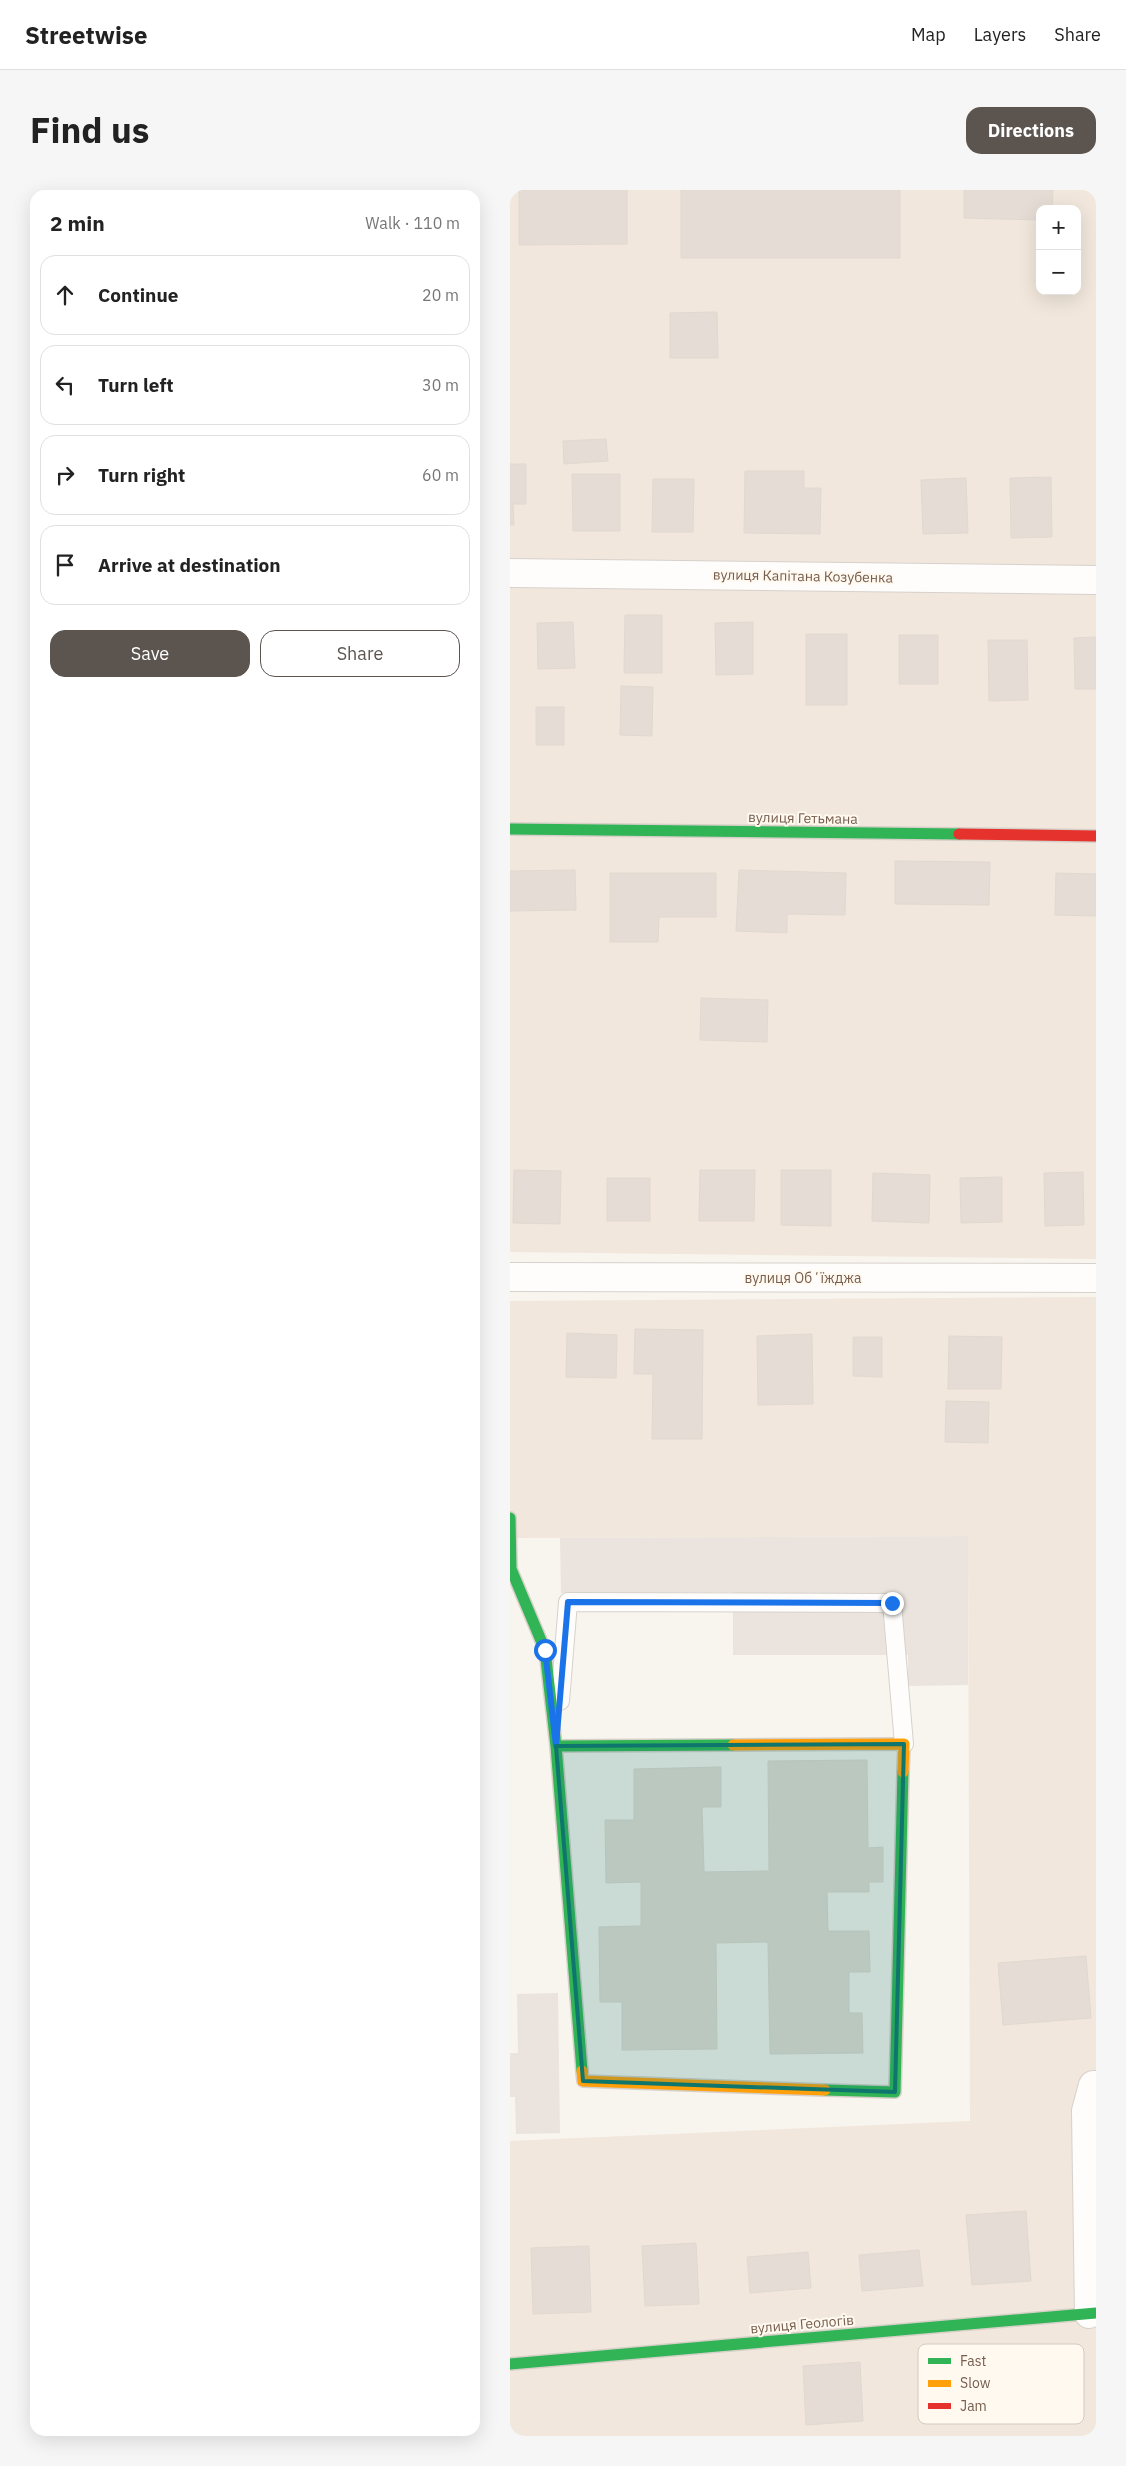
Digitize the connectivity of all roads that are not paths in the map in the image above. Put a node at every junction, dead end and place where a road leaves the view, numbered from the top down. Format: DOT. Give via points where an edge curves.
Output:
graph roads {
  1 [pos="510,573"];
  2 [pos="1096,580"];
  3 [pos="510,829"];
  4 [pos="1096,836"];
  5 [pos="510,1277"];
  6 [pos="1096,1278"];
  7 [pos="510,1518"];
  8 [pos="904,1744"];
  9 [pos="556,1746"];
  10 [pos="1095,2082"];
  11 [pos="1093,2314"];
  12 [pos="510,2364"];
  1 -- 2 [label="street, вулиця Капітана Козубенка"];
  3 -- 4 [label="street, вулиця Гетьмана"];
  5 -- 6 [label="street, вулиця Обʼїжджа"];
  7 -- 9 [label="street" via="511,1569 545,1650"];
  8 -- 9 [label="street"];
  8 -- 9 [label="lane" via="892,1603 568,1602"];
  8 -- 9 [label="street" via="895,2092 583,2081"];
  10 -- 11 [label="street" via="1086,2111"];
  11 -- 12 [label="street, вулиця Геологів"];
}
